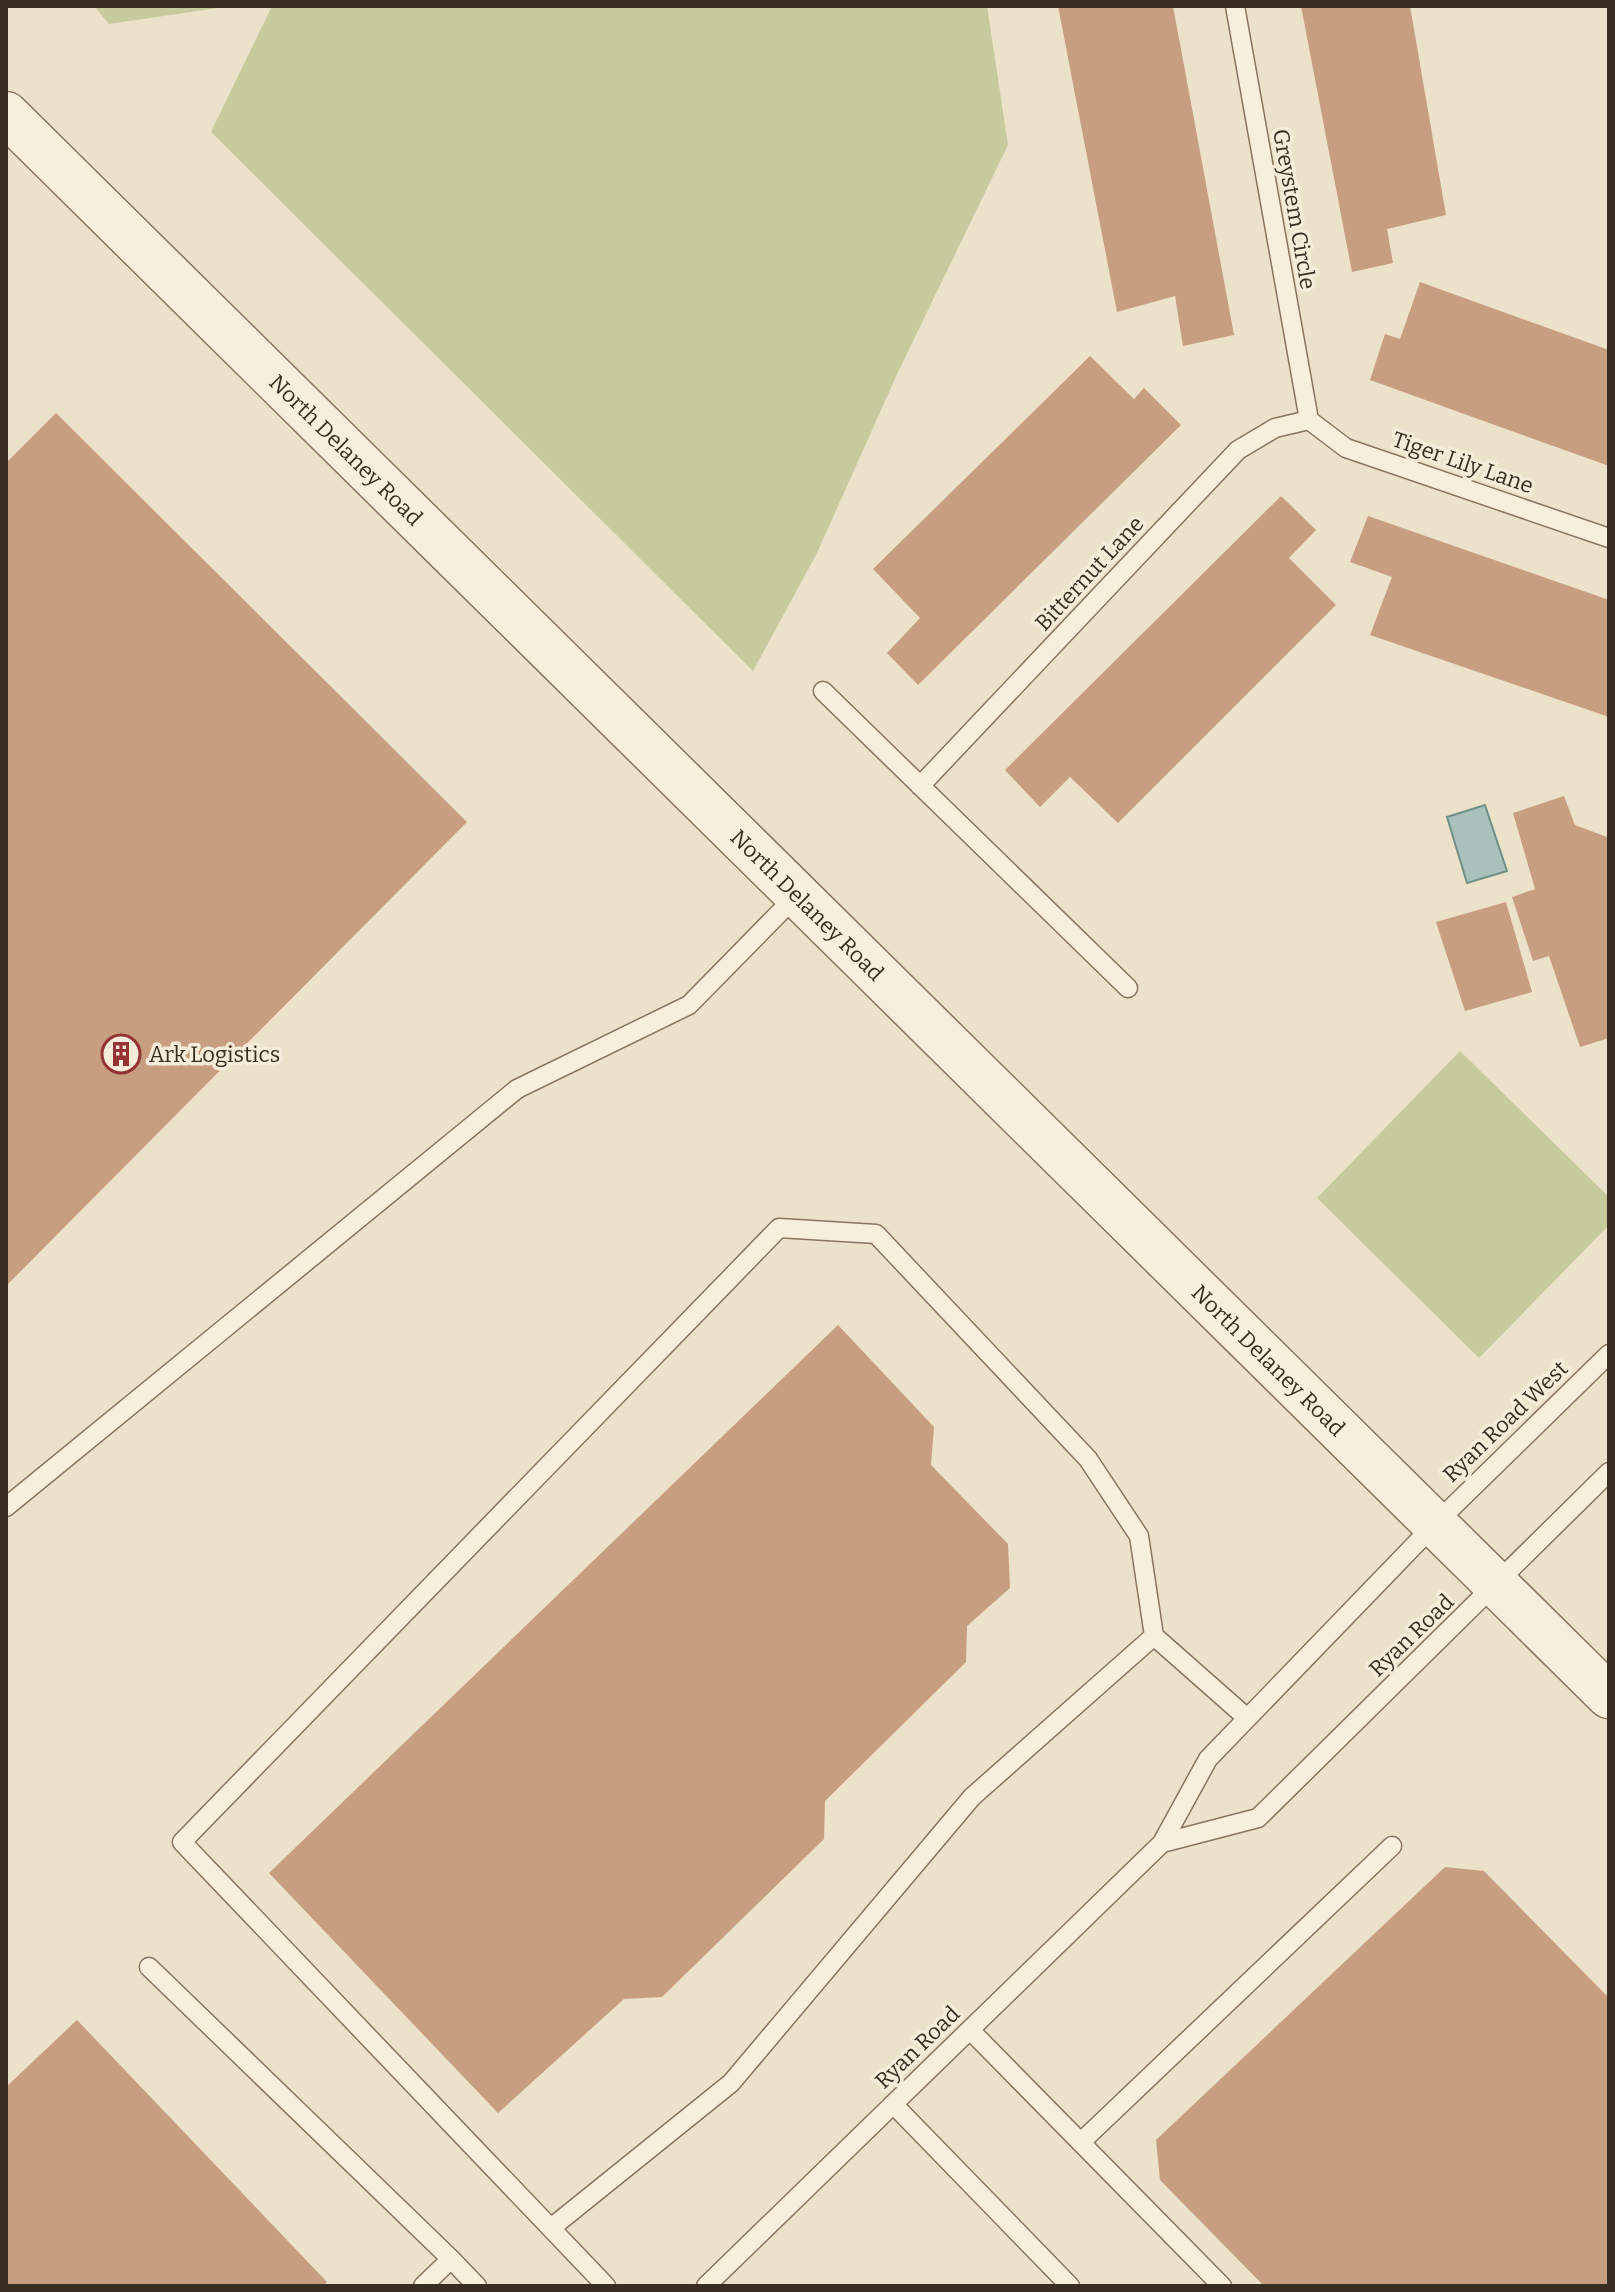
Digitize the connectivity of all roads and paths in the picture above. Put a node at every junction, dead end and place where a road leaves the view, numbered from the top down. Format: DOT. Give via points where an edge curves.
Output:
graph roads {
  1 [pos="1235,6"];
  2 [pos="6,114"];
  3 [pos="1309,420"];
  4 [pos="1609,538"];
  5 [pos="823,691"];
  6 [pos="920,786"];
  7 [pos="796,896"];
  8 [pos="1128,988"];
  9 [pos="1609,1354"];
  10 [pos="1609,1472"];
  11 [pos="6,1507"];
  12 [pos="1435,1524"];
  13 [pos="1498,1584"];
  14 [pos="1154,1636"];
  15 [pos="1609,1696"];
  16 [pos="1247,1718"];
  17 [pos="1162,1843"];
  18 [pos="1392,1846"];
  19 [pos="149,1967"];
  20 [pos="970,2030"];
  21 [pos="893,2104"];
  22 [pos="1081,2142"];
  23 [pos="551,2228"];
  24 [pos="451,2259"];
  25 [pos="423,2286"];
  26 [pos="477,2286"];
  27 [pos="606,2286"];
  28 [pos="706,2286"];
  29 [pos="1070,2286"];
  30 [pos="1222,2286"];
  1 -- 3 [label="lane, Greystem Circle"];
  2 -- 7 [label="street, North Delaney Road"];
  3 -- 4 [label="lane, Tiger Lily Lane" via="1346,448"];
  3 -- 6 [label="lane, Bitternut Lane" via="1275,428 1238,450"];
  5 -- 6 [label="lane"];
  6 -- 8 [label="lane"];
  7 -- 11 [label="lane" via="689,1005 517,1089"];
  7 -- 12 [label="street, North Delaney Road"];
  9 -- 12 [label="lane, Ryan Road West"];
  10 -- 13 [label="lane"];
  12 -- 13 [label="street, North Delaney Road"];
  12 -- 16 [label="lane, Ryan Road"];
  13 -- 15 [label="street, North Delaney Road"];
  13 -- 17 [label="lane, Ryan Road" via="1258,1818"];
  14 -- 16 [label="lane"];
  14 -- 23 [label="lane" via="972,1797 731,2083"];
  14 -- 23 [label="lane" via="1139,1536 1088,1459 876,1234 779,1228 182,1842"];
  16 -- 17 [label="lane, Ryan Road" via="1208,1759"];
  17 -- 20 [label="lane, Ryan Road"];
  18 -- 22 [label="lane"];
  19 -- 24 [label="lane"];
  20 -- 21 [label="lane, Ryan Road"];
  20 -- 22 [label="lane"];
  21 -- 28 [label="lane, Ryan Road"];
  21 -- 29 [label="lane"];
  22 -- 30 [label="lane"];
  23 -- 27 [label="lane"];
  24 -- 25 [label="lane"];
  24 -- 26 [label="lane"];
}
